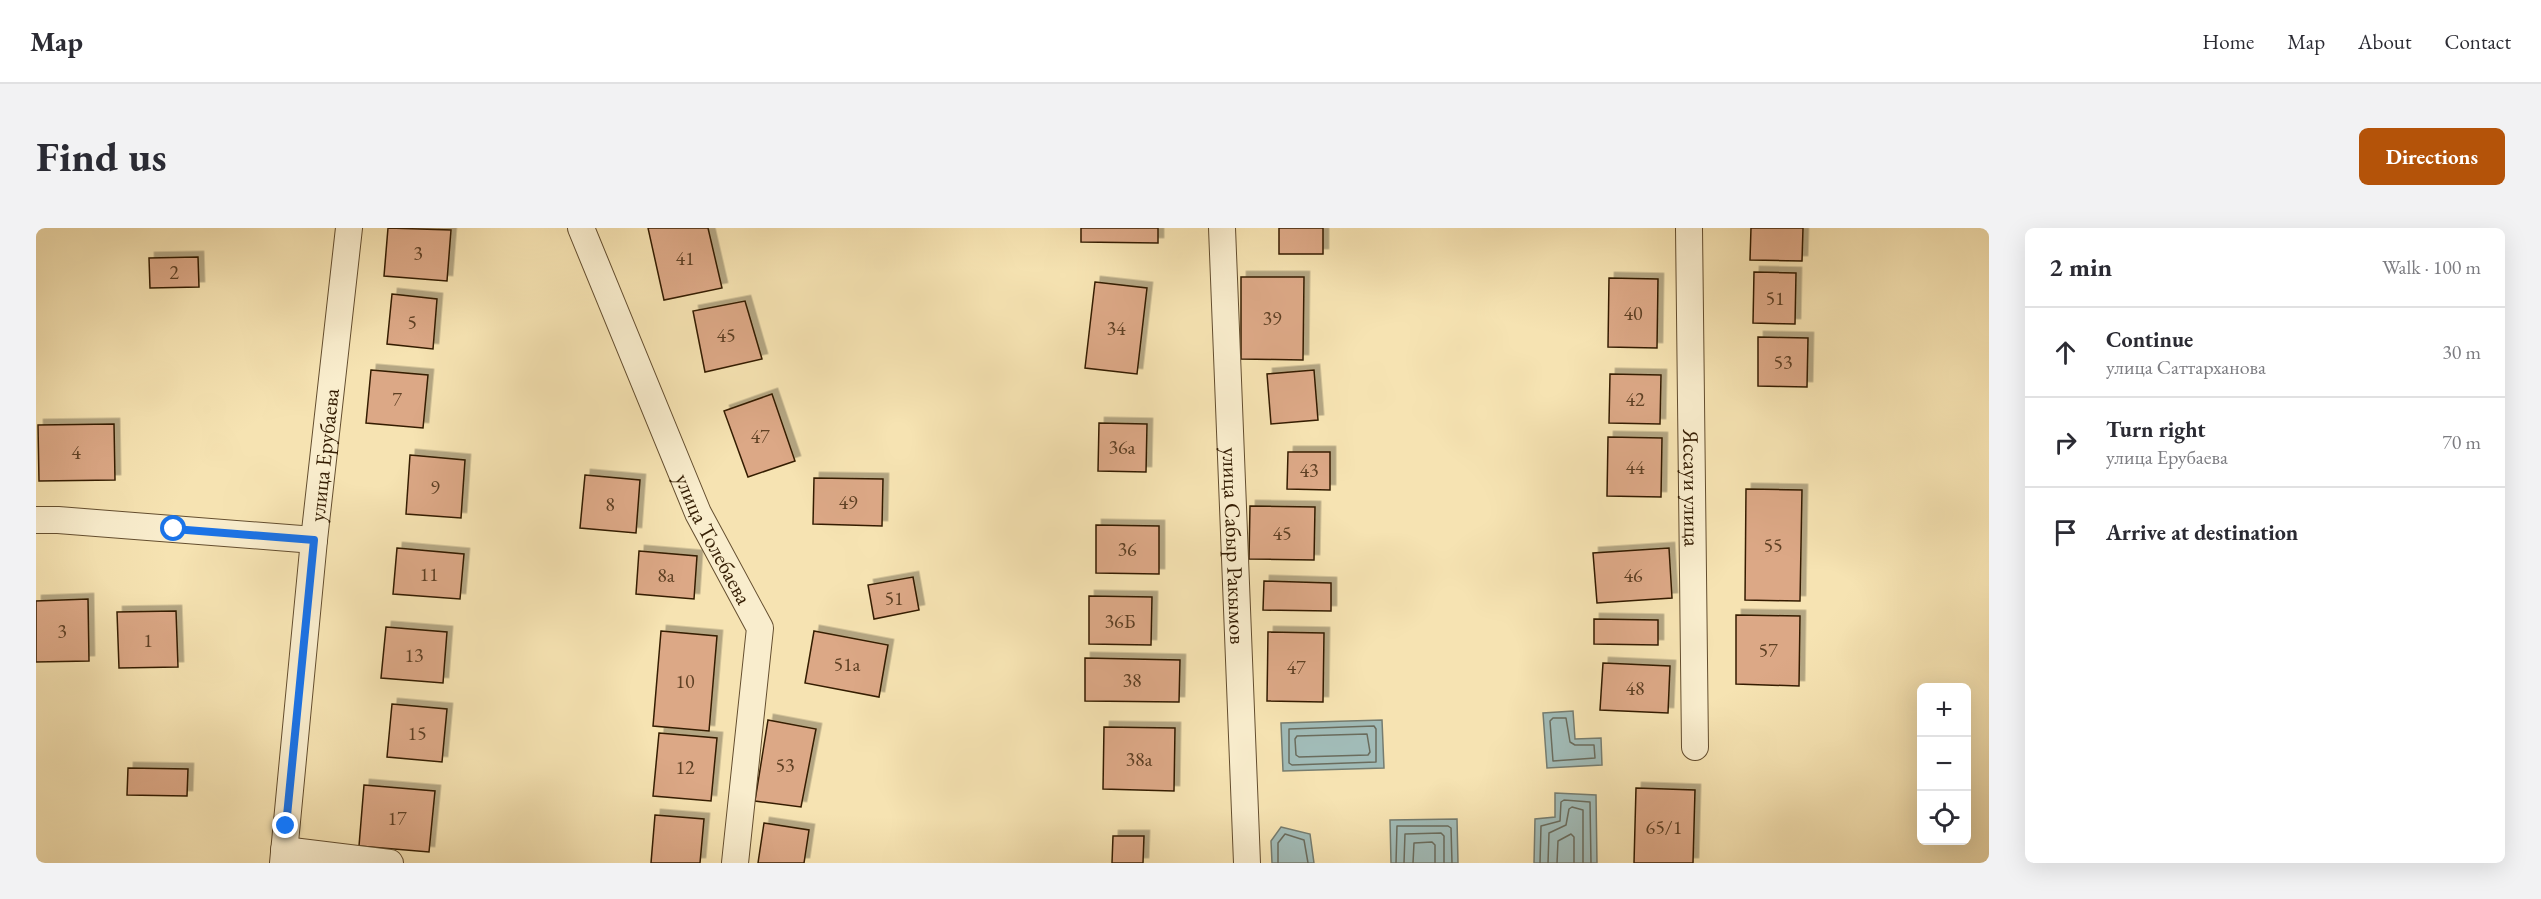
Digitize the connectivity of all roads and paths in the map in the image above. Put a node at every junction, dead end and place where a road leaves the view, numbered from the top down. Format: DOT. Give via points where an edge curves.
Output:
graph roads {
  1 [pos="349,228"];
  2 [pos="581,228"];
  3 [pos="1222,228"];
  4 [pos="1689,228"];
  5 [pos="36,520"];
  6 [pos="314,540"];
  7 [pos="1695,747"];
  8 [pos="284,856"];
  9 [pos="390,863"];
  10 [pos="735,863"];
  11 [pos="1247,863"];
  1 -- 6 [label="street, улица Ерубаева"];
  2 -- 10 [label="street, улица Толебаева" via="698,513 760,628"];
  3 -- 11 [label="street, улица Сабыр Ракымов"];
  4 -- 7 [label="street, Яссауи улица"];
  5 -- 6 [label="street"];
  6 -- 8 [label="street, улица Ерубаева"];
  8 -- 9 [label="street"];
}
